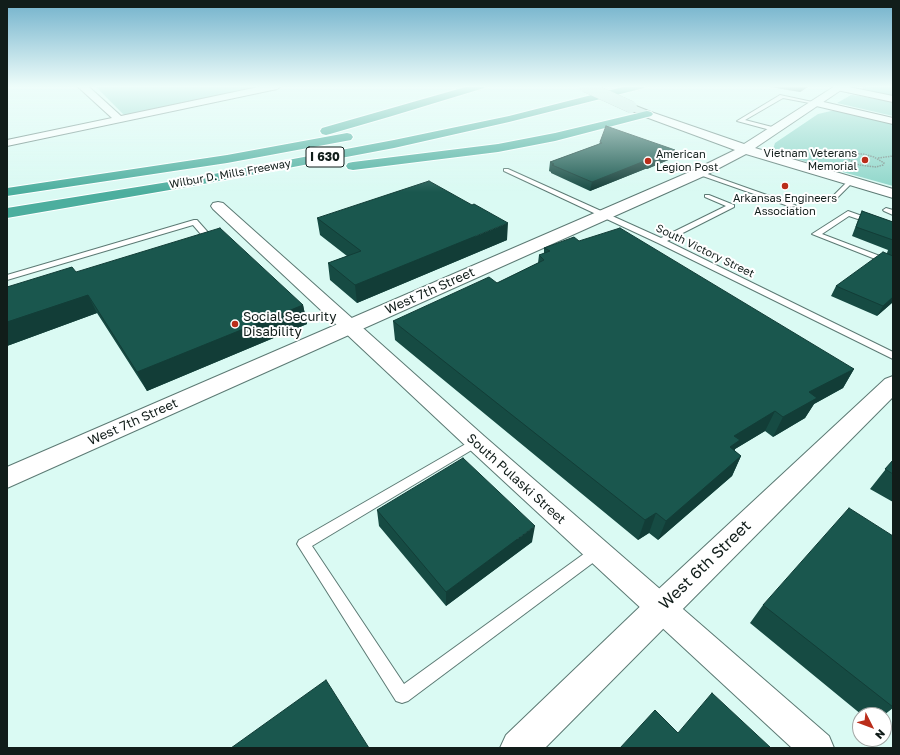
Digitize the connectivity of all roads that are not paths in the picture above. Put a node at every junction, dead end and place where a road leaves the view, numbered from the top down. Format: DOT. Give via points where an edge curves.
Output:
graph roads {
  1 [pos="108,121"];
  2 [pos="362,121"];
  3 [pos="495,121"];
  4 [pos="618,121"];
  5 [pos="667,121"];
  6 [pos="741,121"];
  7 [pos="786,121"];
  8 [pos="774,129"];
  9 [pos="362,134"];
  10 [pos="7,143"];
  11 [pos="745,149"];
  12 [pos="337,169"];
  13 [pos="506,170"];
  14 [pos="322,171"];
  15 [pos="142,172"];
  16 [pos="699,173"];
  17 [pos="850,182"];
  18 [pos="7,192"];
  19 [pos="893,194"];
  20 [pos="707,196"];
  21 [pos="831,201"];
  22 [pos="218,206"];
  23 [pos="793,206"];
  24 [pos="23,210"];
  25 [pos="7,213"];
  26 [pos="603,215"];
  27 [pos="893,229"];
  28 [pos="661,241"];
  29 [pos="195,245"];
  30 [pos="893,264"];
  31 [pos="7,278"];
  32 [pos="349,327"];
  33 [pos="893,356"];
  34 [pos="893,384"];
  35 [pos="476,442"];
  36 [pos="7,478"];
  37 [pos="597,552"];
  38 [pos="660,609"];
  39 [pos="518,748"];
  40 [pos="817,748"];
  1 -- 10 [label="street"];
  2 -- 15 [label="highway"];
  3 -- 24 [label="highway, Wilbur D. Mills Freeway / I 630" via="394,144 187,183"];
  4 -- 12 [label="highway" via="498,148"];
  5 -- 11 [label="street"];
  6 -- 8 [label="lane"];
  7 -- 8 [label="street, West 7th Street"];
  8 -- 11 [label="street, West 7th Street"];
  9 -- 15 [label="highway, Wilbur D. Mills Freeway / I 630"];
  11 -- 16 [label="street, West 7th Street"];
  11 -- 17 [label="street"];
  13 -- 26 [label="lane, South Victory Street"];
  14 -- 24 [label="highway"];
  15 -- 18 [label="highway, Wilbur D. Mills Freeway / I 630"];
  16 -- 23 [label="lane"];
  16 -- 26 [label="street, West 7th Street"];
  17 -- 19 [label="street"];
  17 -- 21 [label="lane"];
  20 -- 28 [label="lane" via="732,206"];
  22 -- 32 [label="street, South Pulaski Street"];
  24 -- 25 [label="highway, Wilbur D. Mills Freeway / I 630"];
  26 -- 28 [label="lane, South Victory Street"];
  26 -- 32 [label="street, West 7th Street"];
  27 -- 30 [label="lane" via="848,213 816,234"];
  28 -- 33 [label="lane, South Victory Street"];
  29 -- 31 [label="lane" via="210,240 194,222"];
  32 -- 35 [label="street, South Pulaski Street"];
  32 -- 36 [label="street, West 7th Street"];
  34 -- 38 [label="street, West 6th Street"];
  35 -- 37 [label="street, South Pulaski Street"];
  35 -- 37 [label="lane" via="304,544 402,695"];
  37 -- 38 [label="street, South Pulaski Street"];
  38 -- 39 [label="street, West 6th Street"];
  38 -- 40 [label="street, South Pulaski Street"];
}
